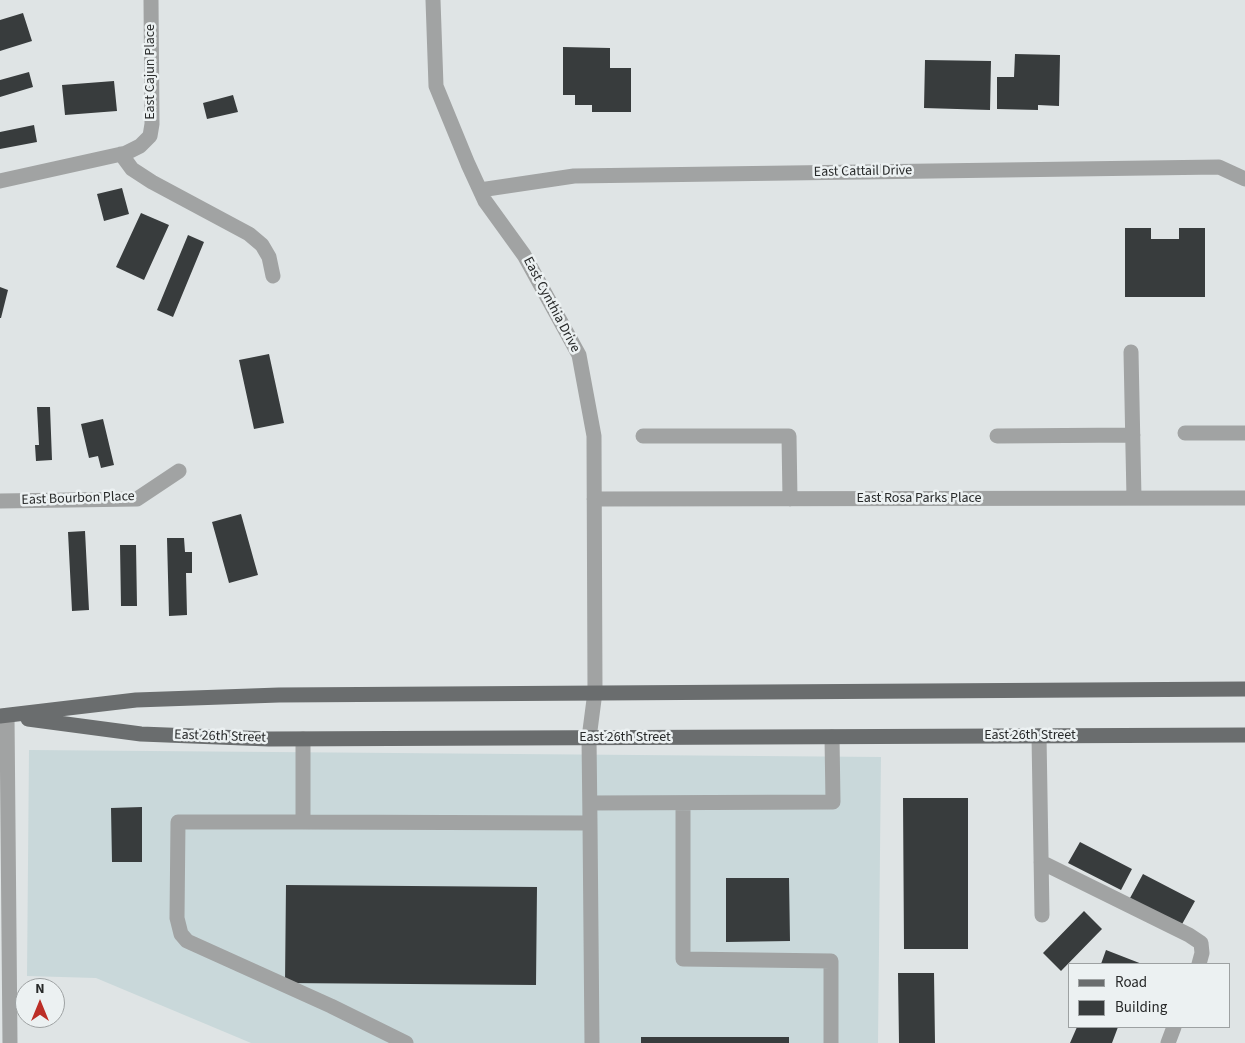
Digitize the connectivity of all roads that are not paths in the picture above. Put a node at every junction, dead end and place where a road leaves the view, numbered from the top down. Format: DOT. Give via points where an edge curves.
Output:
graph roads {
  1 [pos="151,0"];
  2 [pos="433,0"];
  3 [pos="121,154"];
  4 [pos="1245,179"];
  5 [pos="0,181"];
  6 [pos="480,190"];
  7 [pos="274,276"];
  8 [pos="1131,352"];
  9 [pos="1185,434"];
  10 [pos="1245,434"];
  11 [pos="1133,435"];
  12 [pos="643,436"];
  13 [pos="997,436"];
  14 [pos="179,471"];
  15 [pos="1134,498"];
  16 [pos="1245,498"];
  17 [pos="594,499"];
  18 [pos="790,499"];
  19 [pos="0,501"];
  20 [pos="1245,689"];
  21 [pos="595,692"];
  22 [pos="3,716"];
  23 [pos="1245,735"];
  24 [pos="1039,736"];
  25 [pos="832,737"];
  26 [pos="589,738"];
  27 [pos="303,739"];
  28 [pos="590,803"];
  29 [pos="683,803"];
  30 [pos="303,822"];
  31 [pos="590,823"];
  32 [pos="4,827"];
  33 [pos="1041,862"];
  34 [pos="1042,915"];
  35 [pos="5,927"];
  36 [pos="1199,963"];
  37 [pos="1174,1028"];
  38 [pos="10,1043"];
  39 [pos="406,1043"];
  40 [pos="592,1043"];
  41 [pos="831,1043"];
  42 [pos="1168,1043"];
  1 -- 3 [label="street, East Cajun Place" via="150,136 140,146"];
  2 -- 6 [label="street, East Cynthia Drive" via="436,86"];
  3 -- 5 [label="street, East Cajun Place"];
  3 -- 7 [label="street" via="132,169 152,182 249,234 262,245"];
  4 -- 6 [label="street, East Cattail Drive" via="1219,167 574,176"];
  6 -- 17 [label="street, East Cynthia Drive" via="524,255 579,355 594,436"];
  8 -- 11 [label="street"];
  9 -- 10 [label="street"];
  11 -- 13 [label="street"];
  11 -- 15 [label="street"];
  12 -- 18 [label="street" via="789,436"];
  14 -- 19 [label="street, East Bourbon Place" via="137,499"];
  15 -- 16 [label="street, East Rosa Parks Place"];
  15 -- 18 [label="street, East Rosa Parks Place"];
  17 -- 18 [label="street, East Rosa Parks Place"];
  17 -- 21 [label="street, East Cynthia Drive"];
  20 -- 21 [label="main road"];
  21 -- 22 [label="main road" via="270,695 136,700"];
  21 -- 26 [label="street, East Cynthia Drive"];
  22 -- 27 [label="main road, East 26th Street" via="141,734"];
  22 -- 32 [label="street"];
  23 -- 24 [label="main road, East 26th Street"];
  24 -- 25 [label="main road, East 26th Street"];
  24 -- 33 [label="street"];
  25 -- 26 [label="main road, East 26th Street"];
  25 -- 29 [label="street" via="833,802"];
  26 -- 27 [label="main road, East 26th Street"];
  26 -- 28 [label="street, East Cynthia Drive"];
  27 -- 30 [label="street"];
  28 -- 29 [label="street"];
  28 -- 31 [label="street, East Cynthia Drive"];
  29 -- 41 [label="street" via="683,959 831,961"];
  30 -- 31 [label="street"];
  30 -- 39 [label="street" via="178,822 177,918 181,934 195,945"];
  31 -- 40 [label="street, East Cynthia Drive"];
  32 -- 35 [label="street"];
  33 -- 34 [label="street"];
  33 -- 36 [label="street" via="1189,935 1201,943"];
  35 -- 38 [label="street"];
  37 -- 42 [label="street"];
}
